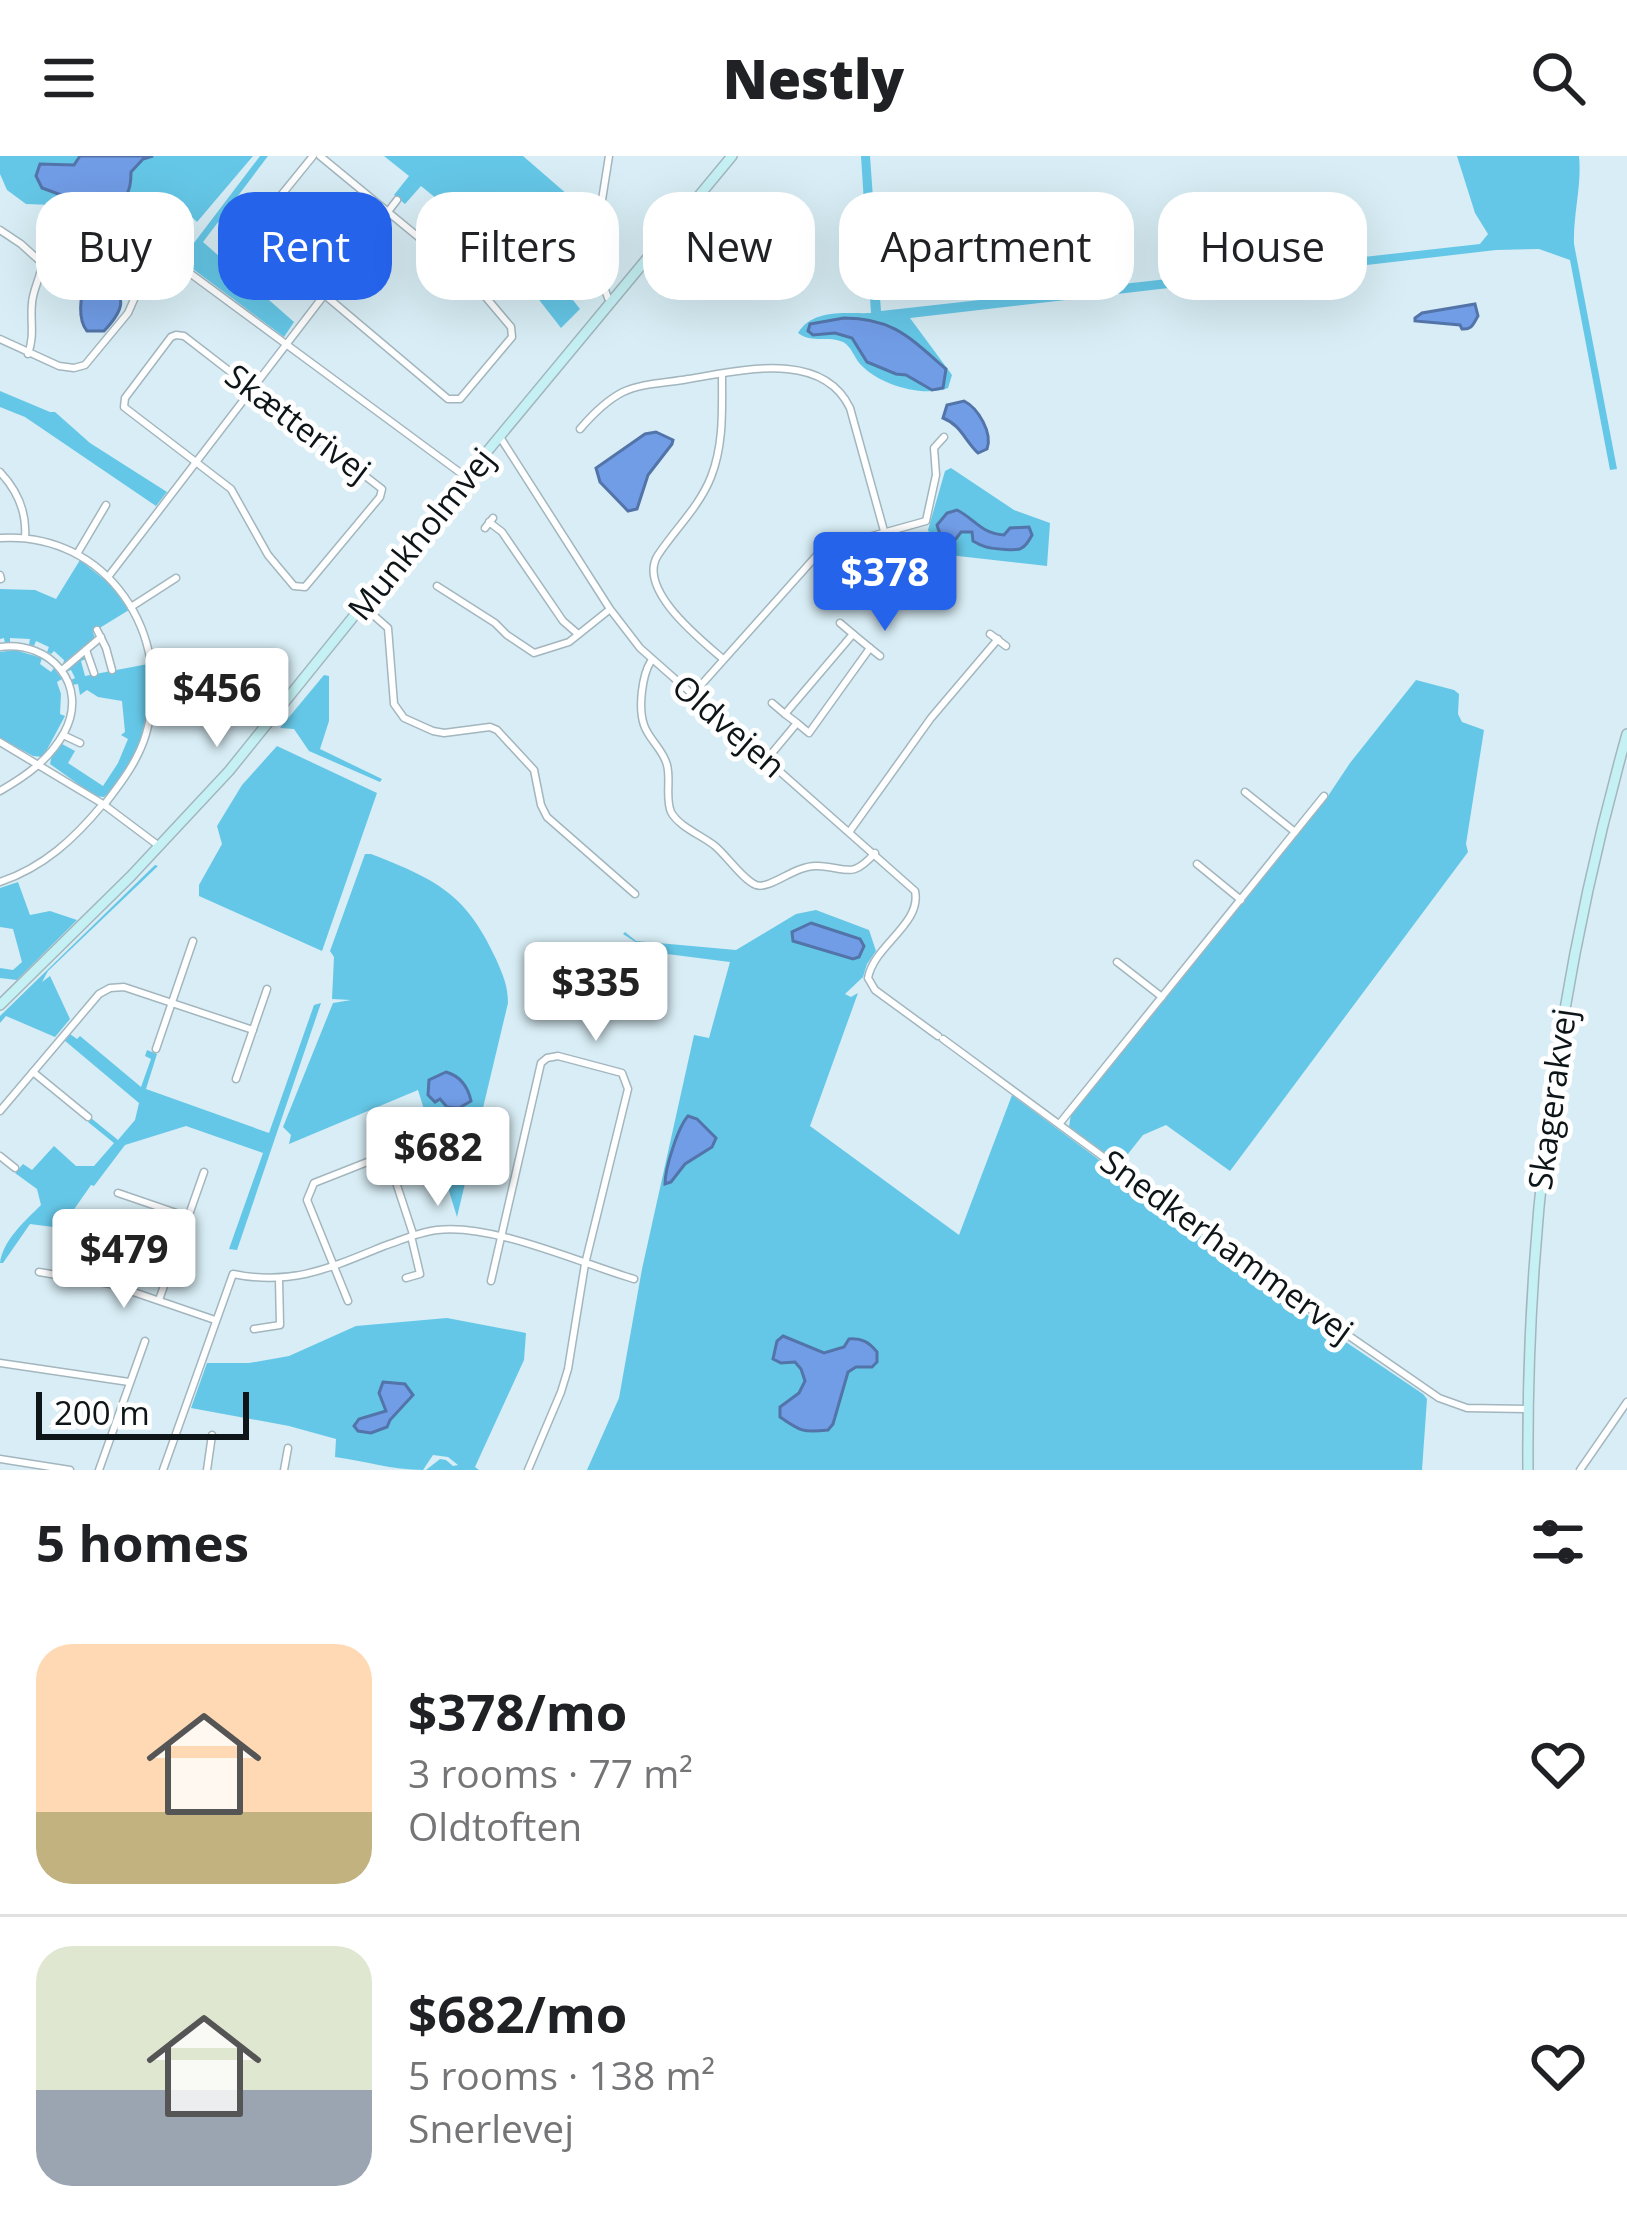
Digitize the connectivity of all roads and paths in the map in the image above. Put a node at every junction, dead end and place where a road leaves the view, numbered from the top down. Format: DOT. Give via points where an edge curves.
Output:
graph roads {
  1 [pos="316,156"];
  2 [pos="609,156"];
  3 [pos="732,156"];
  4 [pos="285,192"];
  5 [pos="362,192"];
  6 [pos="397,200"];
  7 [pos="392,207"];
  8 [pos="392,215"];
  9 [pos="0,230"];
  10 [pos="320,300"];
  11 [pos="332,300"];
  12 [pos="612,302"];
  13 [pos="0,339"];
  14 [pos="287,344"];
  15 [pos="28,354"];
  16 [pos="722,374"];
  17 [pos="252,388"];
  18 [pos="580,429"];
  19 [pos="500,437"];
  20 [pos="944,437"];
  21 [pos="196,462"];
  22 [pos="0,472"];
  23 [pos="466,477"];
  24 [pos="106,505"];
  25 [pos="489,523"];
  26 [pos="883,533"];
  27 [pos="0,538"];
  28 [pos="25,538"];
  29 [pos="77,554"];
  30 [pos="108,577"];
  31 [pos="176,578"];
  32 [pos="922,584"];
  33 [pos="437,586"];
  34 [pos="363,606"];
  35 [pos="131,607"];
  36 [pos="610,609"];
  37 [pos="840,623"];
  38 [pos="578,634"];
  39 [pos="853,634"];
  40 [pos="1006,646"];
  41 [pos="0,647"];
  42 [pos="870,648"];
  43 [pos="86,650"];
  44 [pos="880,656"];
  45 [pos="652,659"];
  46 [pos="723,659"];
  47 [pos="203,663"];
  48 [pos="152,666"];
  49 [pos="62,670"];
  50 [pos="112,670"];
  51 [pos="94,673"];
  52 [pos="693,694"];
  53 [pos="772,703"];
  54 [pos="785,714"];
  55 [pos="796,723"];
  56 [pos="1627,734"];
  57 [pos="63,735"];
  58 [pos="0,742"];
  59 [pos="80,743"];
  60 [pos="767,759"];
  61 [pos="40,764"];
  62 [pos="0,791"];
  63 [pos="1245,792"];
  64 [pos="1324,796"];
  65 [pos="103,805"];
  66 [pos="850,832"];
  67 [pos="1295,832"];
  68 [pos="159,846"];
  69 [pos="875,853"];
  70 [pos="1197,865"];
  71 [pos="0,881"];
  72 [pos="635,894"];
  73 [pos="1241,900"];
  74 [pos="194,940"];
  75 [pos="1117,962"];
  76 [pos="268,989"];
  77 [pos="880,993"];
  78 [pos="1162,997"];
  79 [pos="172,1003"];
  80 [pos="0,1005"];
  81 [pos="253,1030"];
  82 [pos="156,1049"];
  83 [pos="33,1072"];
  84 [pos="236,1078"];
  85 [pos="0,1111"];
  86 [pos="88,1118"];
  87 [pos="1060,1123"];
  88 [pos="0,1156"];
  89 [pos="15,1168"];
  90 [pos="204,1172"];
  91 [pos="118,1193"];
  92 [pos="188,1217"];
  93 [pos="412,1235"];
  94 [pos="500,1236"];
  95 [pos="586,1264"];
  96 [pos="333,1267"];
  97 [pos="39,1272"];
  98 [pos="406,1279"];
  99 [pos="634,1279"];
  100 [pos="279,1280"];
  101 [pos="491,1282"];
  102 [pos="159,1300"];
  103 [pos="348,1301"];
  104 [pos="216,1320"];
  105 [pos="254,1329"];
  106 [pos="145,1340"];
  107 [pos="0,1363"];
  108 [pos="129,1382"];
  109 [pos="1627,1402"];
  110 [pos="1527,1409"];
  111 [pos="212,1436"];
  112 [pos="287,1448"];
  113 [pos="0,1459"];
  114 [pos="70,1470"];
  115 [pos="99,1470"];
  116 [pos="163,1470"];
  117 [pos="207,1470"];
  118 [pos="284,1470"];
  119 [pos="528,1470"];
  120 [pos="1528,1470"];
  121 [pos="1580,1470"];
  1 -- 4 [label="street"];
  1 -- 5 [label="street"];
  2 -- 12 [label="street" via="594,250"];
  3 -- 12 [label="street, Munkholmvej"];
  6 -- 7 [label="street"];
  8 -- 11 [label="street" via="473,282 512,327 510,340 453,401"];
  9 -- 15 [label="street" via="43,267"];
  10 -- 14 [label="street"];
  12 -- 19 [label="street, Munkholmvej"];
  13 -- 15 [label="street"];
  14 -- 15 [label="street" via="162,256 85,364 68,368"];
  14 -- 17 [label="street"];
  14 -- 23 [label="street"];
  16 -- 18 [label="street" via="628,390"];
  16 -- 26 [label="street" via="796,371 838,390 855,422"];
  16 -- 46 [label="street" via="716,463 653,572 672,610"];
  17 -- 21 [label="street"];
  17 -- 21 [label="street, Skætterivej" via="184,336 171,338 125,398 126,410"];
  17 -- 21 [label="street, Skætterivej" via="378,484 380,497 300,588 268,555 233,492"];
  19 -- 23 [label="street, Munkholmvej"];
  19 -- 36 [label="street, Oldvejen"];
  20 -- 26 [label="street" via="934,448 927,519"];
  21 -- 30 [label="street"];
  22 -- 28 [label="street" via="21,504"];
  23 -- 34 [label="street, Munkholmvej"];
  24 -- 29 [label="street"];
  25 -- 38 [label="street"];
  26 -- 32 [label="street" via="896,560"];
  26 -- 46 [label="street" via="818,554"];
  27 -- 28 [label="street"];
  28 -- 29 [label="street"];
  29 -- 30 [label="street"];
  30 -- 35 [label="street"];
  31 -- 35 [label="street"];
  33 -- 38 [label="street" via="530,652"];
  34 -- 68 [label="street, Munkholmvej"];
  34 -- 72 [label="street" via="388,628 399,714 439,732 497,730 537,776 547,817"];
  35 -- 48 [label="street"];
  36 -- 38 [label="street"];
  36 -- 45 [label="street, Oldvejen"];
  37 -- 39 [label="street"];
  39 -- 42 [label="street"];
  39 -- 54 [label="street"];
  40 -- 66 [label="street" via="994,637"];
  41 -- 49 [label="street" via="32,648"];
  42 -- 44 [label="street"];
  42 -- 55 [label="street" via="809,732"];
  43 -- 49 [label="street"];
  43 -- 50 [label="street" via="99,634"];
  43 -- 51 [label="street"];
  45 -- 52 [label="street, Oldvejen"];
  45 -- 69 [label="street" via="643,722 665,759 670,808 680,821 761,886 809,866 855,870"];
  46 -- 52 [label="street"];
  47 -- 48 [label="street"];
  48 -- 65 [label="street" via="144,740"];
  49 -- 57 [label="street" via="72,700"];
  52 -- 60 [label="street, Oldvejen"];
  53 -- 54 [label="street"];
  54 -- 55 [label="street"];
  55 -- 60 [label="street"];
  56 -- 110 [label="street, Skagerakvej" via="1587,888 1553,1074"];
  57 -- 59 [label="street"];
  57 -- 61 [label="street"];
  58 -- 61 [label="street"];
  60 -- 66 [label="street, Oldvejen"];
  61 -- 62 [label="street"];
  61 -- 65 [label="street"];
  63 -- 67 [label="street"];
  64 -- 67 [label="street"];
  65 -- 68 [label="street"];
  65 -- 71 [label="street" via="50,857"];
  66 -- 69 [label="street, Oldvejen"];
  67 -- 73 [label="street"];
  68 -- 80 [label="street, Munkholmvej"];
  69 -- 77 [label="street, Oldvejen" via="917,898 869,968"];
  70 -- 73 [label="street"];
  73 -- 78 [label="street"];
  74 -- 79 [label="street"];
  75 -- 78 [label="street"];
  76 -- 81 [label="street"];
  77 -- 87 [label="street, Snedkerhammervej"];
  78 -- 87 [label="street"];
  79 -- 81 [label="street"];
  79 -- 82 [label="street"];
  79 -- 83 [label="street" via="124,986 104,990"];
  81 -- 84 [label="street"];
  83 -- 85 [label="street"];
  83 -- 86 [label="street"];
  87 -- 110 [label="street, Snedkerhammervej" via="1439,1398 1467,1408"];
  88 -- 89 [label="street"];
  90 -- 92 [label="street"];
  91 -- 92 [label="street"];
  92 -- 102 [label="street"];
  93 -- 94 [label="street" via="456,1229"];
  93 -- 96 [label="street"];
  93 -- 96 [label="street" via="384,1159 314,1183 307,1202"];
  93 -- 98 [label="street" via="420,1274"];
  94 -- 95 [label="street"];
  94 -- 95 [label="street" via="541,1063 558,1056 617,1070 628,1089"];
  94 -- 101 [label="street"];
  95 -- 99 [label="street"];
  95 -- 119 [label="street" via="565,1381"];
  96 -- 100 [label="street"];
  96 -- 103 [label="street"];
  97 -- 102 [label="street"];
  100 -- 104 [label="street" via="233,1274"];
  100 -- 105 [label="street" via="280,1325"];
  102 -- 104 [label="street"];
  104 -- 116 [label="street"];
  106 -- 108 [label="street"];
  107 -- 108 [label="street"];
  108 -- 115 [label="street"];
  109 -- 121 [label="street"];
  110 -- 120 [label="street, Skagerakvej"];
  111 -- 117 [label="street"];
  112 -- 118 [label="street"];
  113 -- 114 [label="street"];
}
